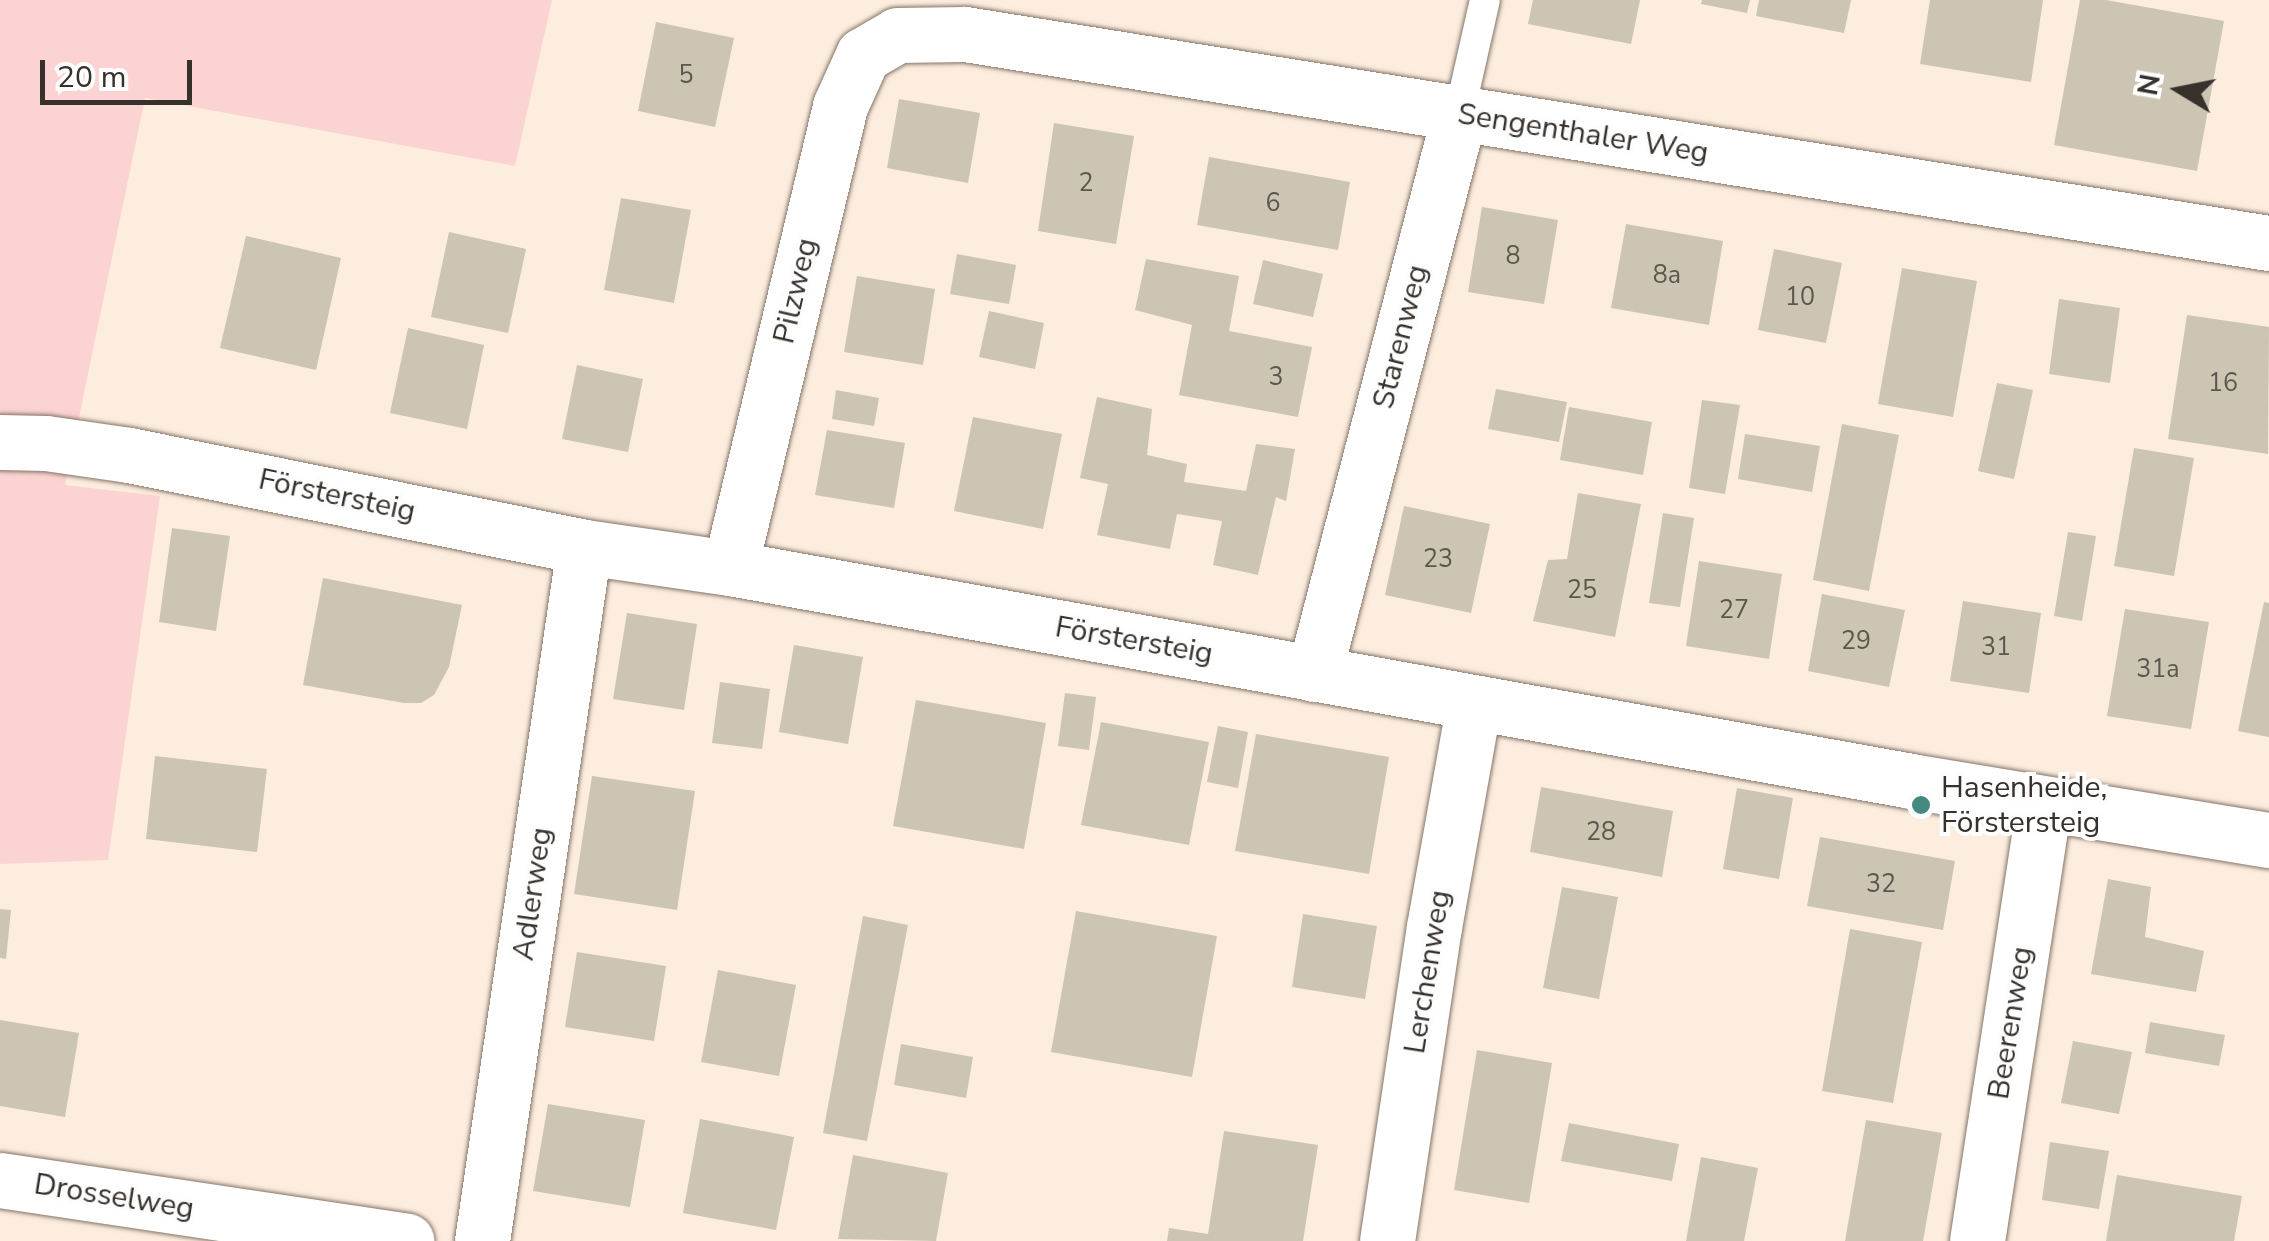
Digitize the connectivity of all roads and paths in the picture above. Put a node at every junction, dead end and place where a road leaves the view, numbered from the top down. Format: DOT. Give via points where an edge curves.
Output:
graph roads {
  1 [pos="1485,0"];
  2 [pos="896,35"];
  3 [pos="1458,114"];
  4 [pos="2269,243"];
  5 [pos="0,442"];
  6 [pos="584,547"];
  7 [pos="730,568"];
  8 [pos="1314,674"];
  9 [pos="1474,704"];
  10 [pos="2044,804"];
  11 [pos="2269,840"];
  12 [pos="0,1180"];
  13 [pos="406,1241"];
  14 [pos="482,1241"];
  15 [pos="1387,1241"];
  16 [pos="1977,1241"];
  1 -- 3 [label="lane, Starenweg"];
  2 -- 3 [label="street, Sengenthaler Weg" via="965,34"];
  2 -- 7 [label="street, Pilzweg" via="864,55 840,106"];
  3 -- 4 [label="street, Sengenthaler Weg"];
  3 -- 8 [label="street, Starenweg"];
  5 -- 6 [label="street, Förstersteig" via="192,466"];
  6 -- 7 [label="street, Förstersteig"];
  6 -- 14 [label="street, Adlerweg"];
  7 -- 8 [label="street, Förstersteig"];
  8 -- 9 [label="street, Förstersteig"];
  9 -- 10 [label="street, Förstersteig"];
  9 -- 15 [label="street, Lerchenweg"];
  10 -- 11 [label="street, Förstersteig"];
  10 -- 16 [label="street, Beerenweg"];
  12 -- 13 [label="street, Drosselweg"];
}
